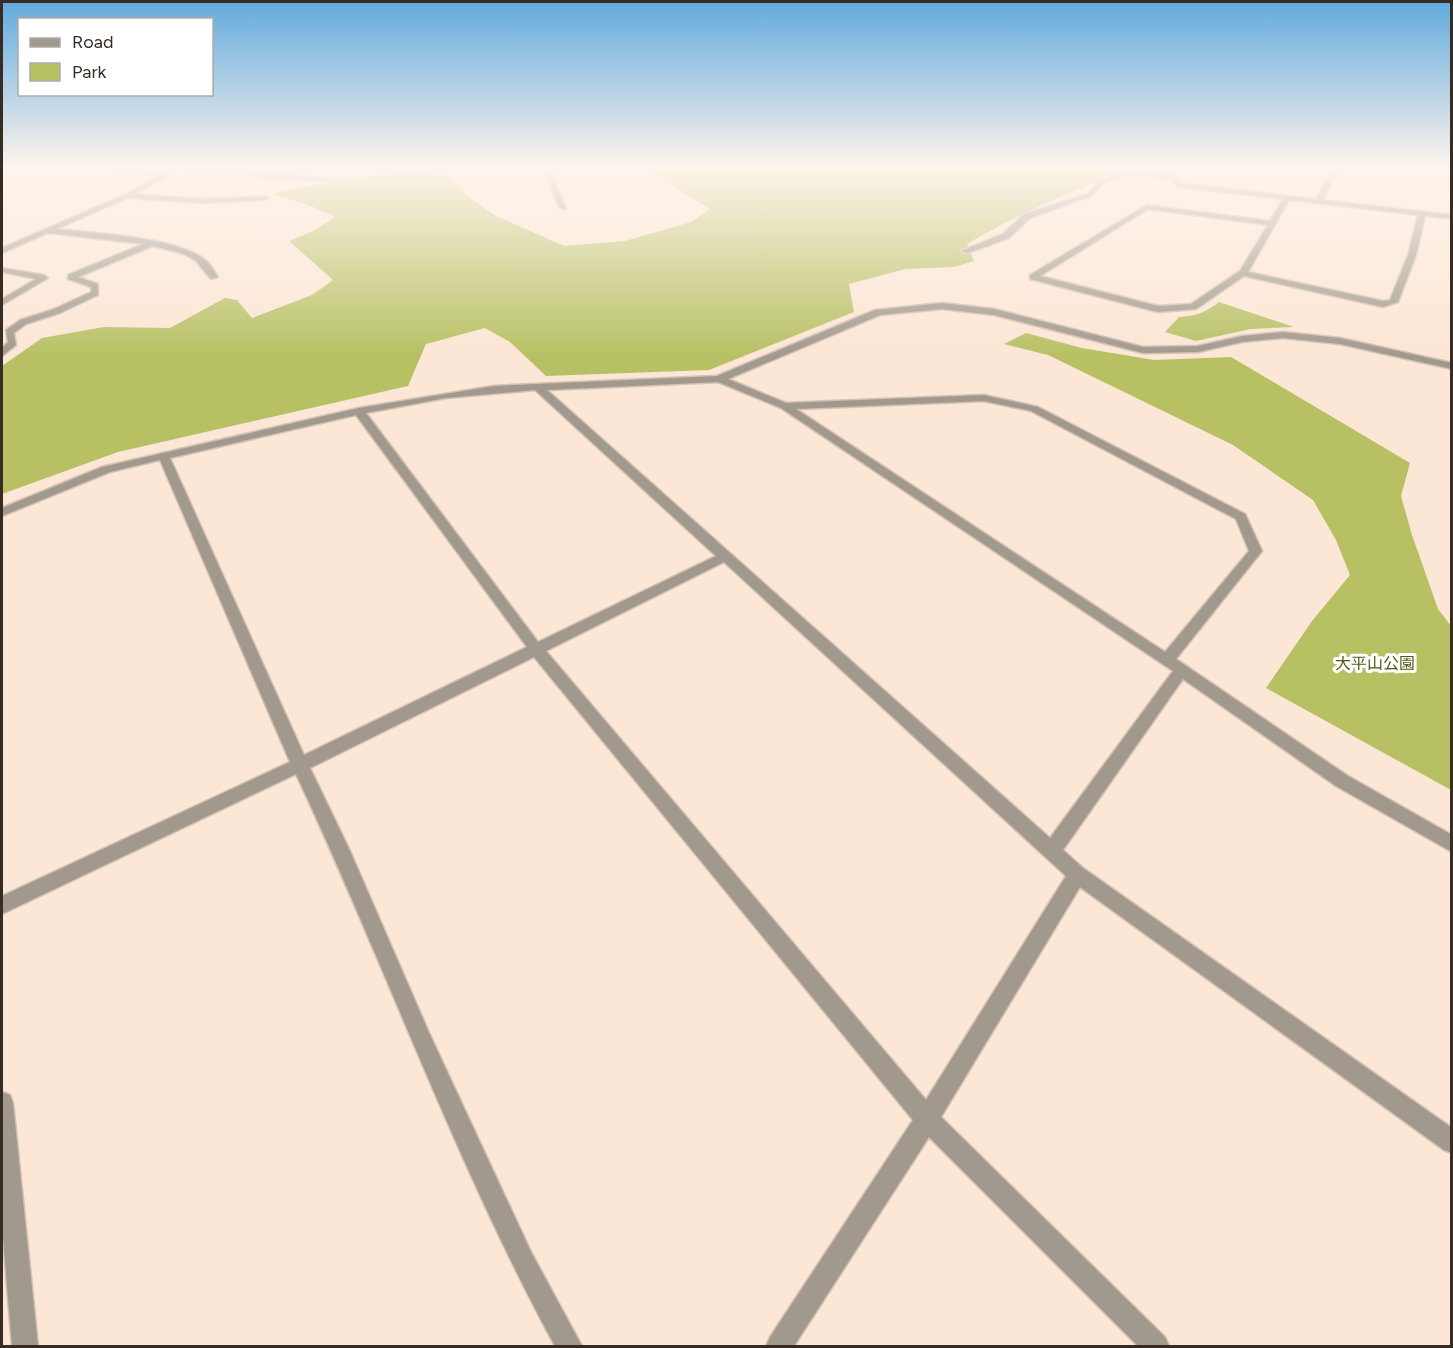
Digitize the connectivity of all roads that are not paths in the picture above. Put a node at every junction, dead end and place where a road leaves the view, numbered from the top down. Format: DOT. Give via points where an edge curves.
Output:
graph roads {
  1 [pos="1012,230"];
  2 [pos="1110,230"];
  3 [pos="1267,230"];
  4 [pos="1418,230"];
  5 [pos="48,231"];
  6 [pos="151,244"];
  7 [pos="2,251"];
  8 [pos="965,251"];
  9 [pos="2,270"];
  10 [pos="1244,273"];
  11 [pos="214,277"];
  12 [pos="2,303"];
  13 [pos="2,353"];
  14 [pos="1452,366"];
  15 [pos="719,379"];
  16 [pos="538,388"];
  17 [pos="784,406"];
  18 [pos="359,411"];
  19 [pos="163,455"];
  20 [pos="2,512"];
  21 [pos="726,556"];
  22 [pos="536,648"];
  23 [pos="1167,660"];
  24 [pos="1181,671"];
  25 [pos="300,765"];
  26 [pos="1452,844"];
  27 [pos="1052,850"];
  28 [pos="1077,874"];
  29 [pos="2,905"];
  30 [pos="2,1102"];
  31 [pos="927,1119"];
  32 [pos="1452,1142"];
  33 [pos="25,1347"];
  34 [pos="569,1347"];
  35 [pos="779,1347"];
  36 [pos="1156,1347"];
  1 -- 8 [label="street"];
  2 -- 10 [label="street" via="1033,277 1158,309 1193,307"];
  3 -- 10 [label="street"];
  4 -- 10 [label="street" via="1394,302 1383,304"];
  5 -- 6 [label="street"];
  5 -- 7 [label="street"];
  6 -- 11 [label="street" via="199,259"];
  6 -- 13 [label="street" via="71,278 95,286 95,293 16,327 9,332 13,343"];
  9 -- 12 [label="street" via="44,278"];
  14 -- 15 [label="street" via="1340,340 1283,335 1242,339 1198,350 1143,350 994,312 942,306 878,312"];
  15 -- 16 [label="street"];
  15 -- 17 [label="street"];
  16 -- 18 [label="street" via="446,395"];
  16 -- 21 [label="street"];
  17 -- 23 [label="street"];
  17 -- 23 [label="street" via="984,398 1034,409 1241,517 1256,551"];
  18 -- 19 [label="street"];
  18 -- 22 [label="street"];
  19 -- 20 [label="street" via="98,472"];
  19 -- 25 [label="street"];
  21 -- 22 [label="street"];
  21 -- 27 [label="street"];
  22 -- 25 [label="street"];
  22 -- 31 [label="street"];
  23 -- 24 [label="street"];
  24 -- 26 [label="street" via="1342,781"];
  24 -- 27 [label="street"];
  25 -- 29 [label="street"];
  25 -- 34 [label="street" via="522,1261"];
  27 -- 28 [label="street"];
  28 -- 31 [label="street"];
  28 -- 32 [label="street"];
  30 -- 33 [label="street"];
  31 -- 35 [label="street"];
  31 -- 36 [label="street"];
}
